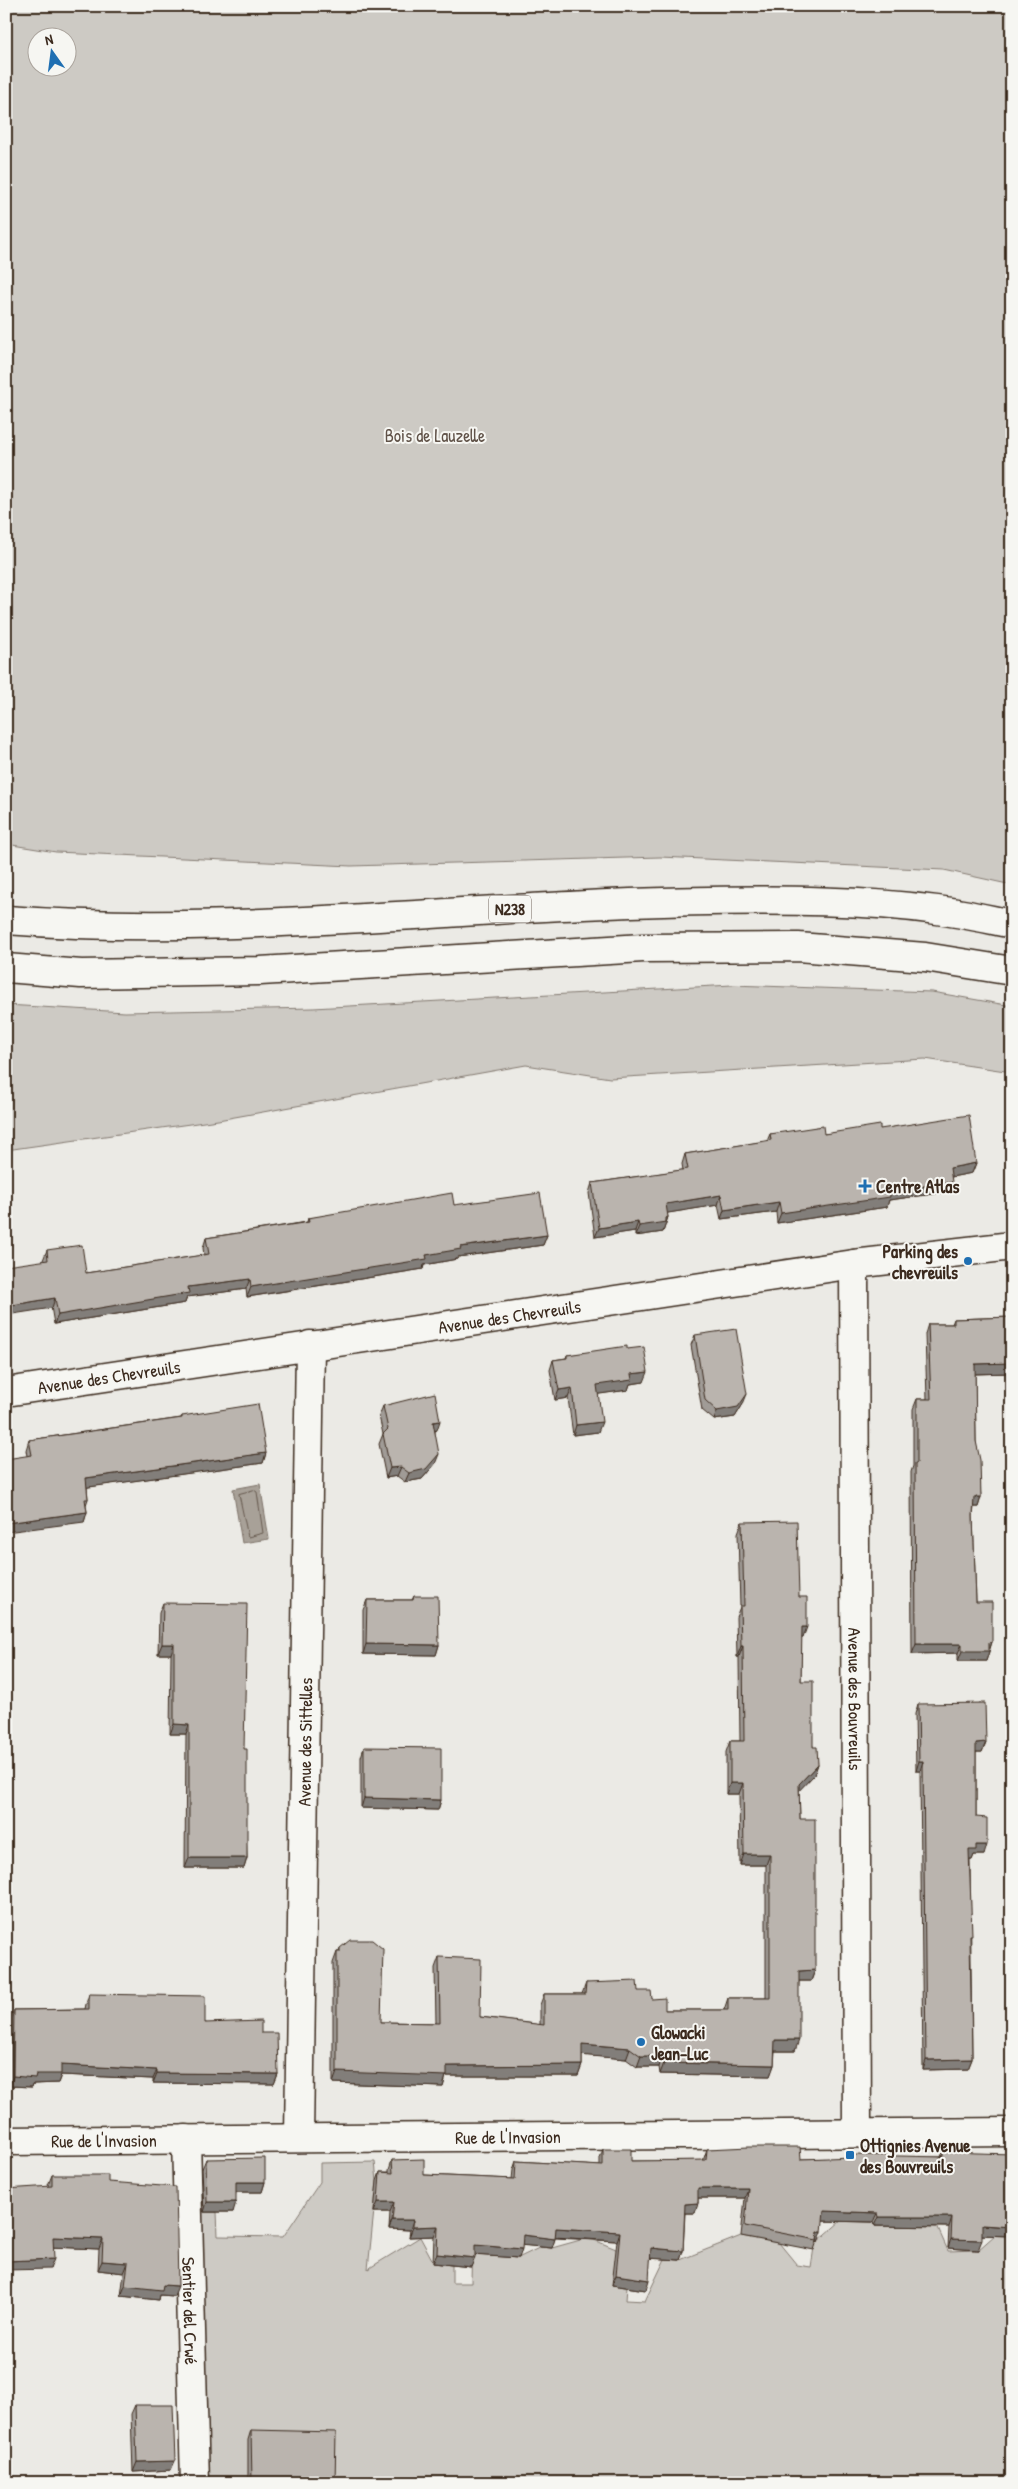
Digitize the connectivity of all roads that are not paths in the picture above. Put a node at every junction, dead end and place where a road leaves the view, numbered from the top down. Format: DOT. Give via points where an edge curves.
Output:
graph roads {
  1 [pos="6,920"];
  2 [pos="1012,924"];
  3 [pos="6,968"];
  4 [pos="1012,970"];
  5 [pos="1012,1246"];
  6 [pos="854,1264"];
  7 [pos="310,1345"];
  8 [pos="6,1392"];
  9 [pos="1012,2132"];
  10 [pos="857,2133"];
  11 [pos="299,2138"];
  12 [pos="186,2139"];
  13 [pos="6,2141"];
  14 [pos="195,2483"];
  1 -- 2 [label="main road, N238" via="75,925 251,924 627,902 800,900 937,910"];
  3 -- 4 [label="main road" via="81,974 260,971 643,948 798,947 925,957"];
  5 -- 6 [label="main road, Avenue des Chevreuils"];
  6 -- 7 [label="main road, Avenue des Chevreuils"];
  6 -- 10 [label="main road, Avenue des Bouvreuils"];
  7 -- 8 [label="main road, Avenue des Chevreuils"];
  7 -- 11 [label="main road, Avenue des Sittelles"];
  9 -- 10 [label="main road, Rue de l'Invasion"];
  10 -- 11 [label="main road, Rue de l'Invasion"];
  11 -- 12 [label="main road, Rue de l'Invasion"];
  12 -- 13 [label="main road, Rue de l'Invasion"];
  12 -- 14 [label="main road, Sentier del Crwé"];
}
